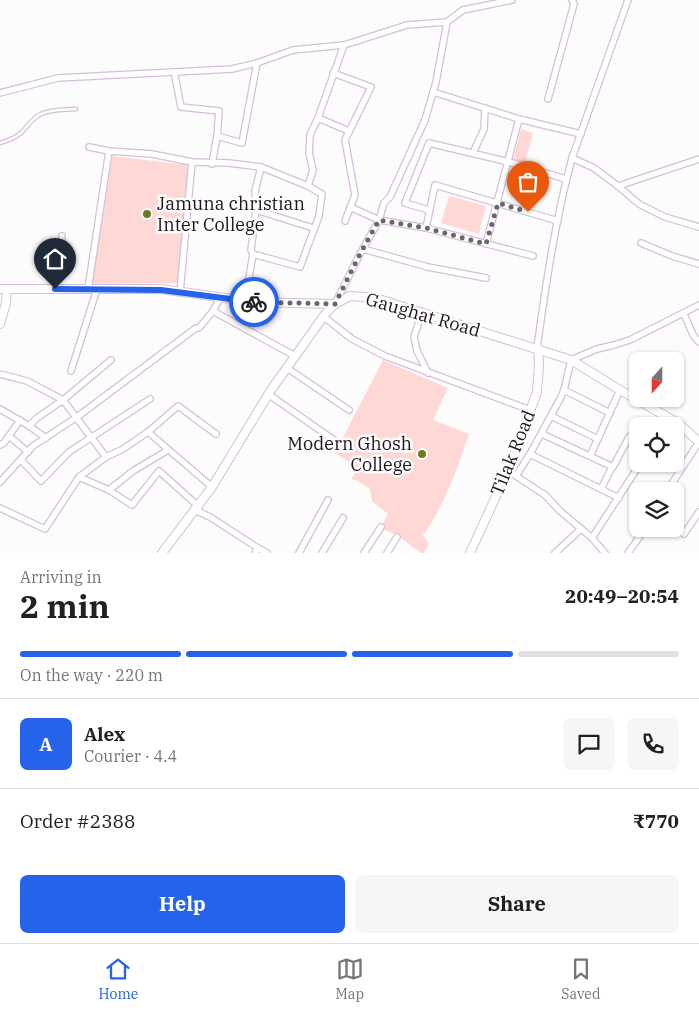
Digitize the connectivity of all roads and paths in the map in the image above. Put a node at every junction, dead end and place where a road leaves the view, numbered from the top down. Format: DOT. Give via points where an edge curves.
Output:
graph roads {
  1 [pos="512,0"];
  2 [pos="572,0"];
  3 [pos="628,0"];
  4 [pos="447,22"];
  5 [pos="344,45"];
  6 [pos="257,63"];
  7 [pos="333,72"];
  8 [pos="175,76"];
  9 [pos="0,92"];
  10 [pos="433,92"];
  11 [pos="548,99"];
  12 [pos="485,108"];
  13 [pos="76,110"];
  14 [pos="318,118"];
  15 [pos="520,118"];
  16 [pos="349,131"];
  17 [pos="581,134"];
  18 [pos="217,136"];
  19 [pos="0,143"];
  20 [pos="89,147"];
  21 [pos="109,151"];
  22 [pos="473,153"];
  23 [pos="572,158"];
  24 [pos="699,159"];
  25 [pos="192,162"];
  26 [pos="508,162"];
  27 [pos="212,164"];
  28 [pos="261,167"];
  29 [pos="566,179"];
  30 [pos="308,186"];
  31 [pos="618,186"];
  32 [pos="498,203"];
  33 [pos="350,207"];
  34 [pos="256,210"];
  35 [pos="430,210"];
  36 [pos="379,220"];
  37 [pos="345,221"];
  38 [pos="558,221"];
  39 [pos="314,228"];
  40 [pos="426,228"];
  41 [pos="699,228"];
  42 [pos="62,236"];
  43 [pos="641,243"];
  44 [pos="486,244"];
  45 [pos="363,249"];
  46 [pos="253,254"];
  47 [pos="533,256"];
  48 [pos="699,264"];
  49 [pos="486,278"];
  50 [pos="3,289"];
  51 [pos="55,289"];
  52 [pos="88,289"];
  53 [pos="97,289"];
  54 [pos="180,292"];
  55 [pos="220,298"];
  56 [pos="245,301"];
  57 [pos="335,304"];
  58 [pos="699,305"];
  59 [pos="213,311"];
  60 [pos="422,312"];
  61 [pos="684,314"];
  62 [pos="324,317"];
  63 [pos="0,324"];
  64 [pos="699,342"];
  65 [pos="537,348"];
  66 [pos="295,356"];
  67 [pos="111,360"];
  68 [pos="571,360"];
  69 [pos="287,368"];
  70 [pos="71,371"];
  71 [pos="428,373"];
  72 [pos="0,374"];
  73 [pos="564,390"];
  74 [pos="620,390"];
  75 [pos="268,394"];
  76 [pos="150,399"];
  77 [pos="63,400"];
  78 [pos="0,409"];
  79 [pos="349,410"];
  80 [pos="530,410"];
  81 [pos="610,413"];
  82 [pos="551,416"];
  83 [pos="76,417"];
  84 [pos="669,417"];
  85 [pos="20,420"];
  86 [pos="29,426"];
  87 [pos="684,428"];
  88 [pos="148,432"];
  89 [pos="216,434"];
  90 [pos="542,434"];
  91 [pos="9,436"];
  92 [pos="92,437"];
  93 [pos="46,438"];
  94 [pos="629,438"];
  95 [pos="598,439"];
  96 [pos="334,440"];
  97 [pos="699,442"];
  98 [pos="0,445"];
  99 [pos="168,450"];
  100 [pos="28,452"];
  101 [pos="530,454"];
  102 [pos="590,456"];
  103 [pos="106,457"];
  104 [pos="21,460"];
  105 [pos="612,467"];
  106 [pos="509,468"];
  107 [pos="635,472"];
  108 [pos="516,476"];
  109 [pos="79,477"];
  110 [pos="0,482"];
  111 [pos="673,482"];
  112 [pos="212,487"];
  113 [pos="601,489"];
  114 [pos="109,490"];
  115 [pos="619,498"];
  116 [pos="328,500"];
  117 [pos="198,506"];
  118 [pos="0,508"];
  119 [pos="699,512"];
  120 [pos="343,518"];
  121 [pos="381,527"];
  122 [pos="581,529"];
  123 [pos="684,534"];
  124 [pos="397,537"];
  125 [pos="639,537"];
  126 [pos="592,538"];
  127 [pos="256,550"];
  128 [pos="473,552"];
  129 [pos="162,553"];
  130 [pos="267,553"];
  131 [pos="299,553"];
  132 [pos="322,553"];
  133 [pos="364,553"];
  134 [pos="387,553"];
  135 [pos="555,553"];
  136 [pos="605,553"];
  137 [pos="628,553"];
  1 -- 4 [label="street" via="463,10"];
  2 -- 11 [label="street" via="574,4"];
  3 -- 17 [label="street"];
  4 -- 5 [label="street" via="407,25"];
  4 -- 10 [label="street"];
  5 -- 6 [label="street" via="293,50"];
  5 -- 7 [label="street"];
  6 -- 9 [label="street" via="232,69 58,78"];
  6 -- 18 [label="street" via="242,143"];
  7 -- 14 [label="street"];
  7 -- 16 [label="street" via="370,87"];
  8 -- 18 [label="street" via="181,107 219,111"];
  10 -- 12 [label="street"];
  10 -- 36 [label="street" via="425,120 390,197 384,203"];
  12 -- 15 [label="street"];
  12 -- 22 [label="street" via="484,129"];
  13 -- 19 [label="lane" via="39,114 21,133"];
  14 -- 16 [label="street"];
  14 -- 30 [label="street" via="310,135 309,153 313,170"];
  15 -- 17 [label="street"];
  15 -- 26 [label="street"];
  16 -- 33 [label="street" via="345,140 355,195"];
  17 -- 23 [label="street"];
  18 -- 27 [label="street"];
  20 -- 21 [label="street"];
  21 -- 25 [label="street" via="152,154"];
  21 -- 52 [label="street"];
  22 -- 26 [label="street"];
  22 -- 35 [label="street" via="429,143 406,203"];
  23 -- 29 [label="street"];
  23 -- 31 [label="street" via="594,168"];
  24 -- 31 [label="street"];
  25 -- 27 [label="street"];
  25 -- 54 [label="street"];
  26 -- 29 [label="street"];
  26 -- 32 [label="street"];
  27 -- 28 [label="street"];
  28 -- 30 [label="street"];
  28 -- 34 [label="street" via="255,191"];
  29 -- 38 [label="street"];
  30 -- 39 [label="street" via="322,194 322,205"];
  31 -- 41 [label="street" via="639,204"];
  32 -- 35 [label="street" via="435,185"];
  32 -- 38 [label="street"];
  32 -- 44 [label="street"];
  33 -- 36 [label="street"];
  33 -- 37 [label="street"];
  34 -- 39 [label="street"];
  34 -- 46 [label="street"];
  35 -- 40 [label="street"];
  36 -- 40 [label="street"];
  36 -- 45 [label="street"];
  38 -- 65 [label="street" via="549,258"];
  39 -- 46 [label="street" via="300,267"];
  40 -- 44 [label="street"];
  42 -- 51 [label="street"];
  43 -- 48 [label="street"];
  44 -- 47 [label="street"];
  45 -- 49 [label="street" via="428,267"];
  45 -- 57 [label="street"];
  46 -- 56 [label="street"];
  50 -- 51 [label="main road, Gaughat Road"];
  50 -- 63 [label="main road" via="6,303"];
  51 -- 52 [label="main road, Gaughat Road"];
  52 -- 53 [label="main road, Gaughat Road"];
  53 -- 54 [label="main road, Gaughat Road"];
  53 -- 70 [label="street"];
  54 -- 55 [label="main road, Gaughat Road"];
  55 -- 56 [label="main road, Gaughat Road"];
  55 -- 59 [label="street"];
  56 -- 57 [label="main road, Gaughat Road"];
  57 -- 60 [label="main road, Gaughat Road" via="350,296 366,297"];
  57 -- 62 [label="main road"];
  58 -- 61 [label="street"];
  59 -- 66 [label="street"];
  59 -- 83 [label="street" via="199,328"];
  60 -- 65 [label="main road, Gaughat Road"];
  60 -- 71 [label="street" via="414,337"];
  61 -- 64 [label="street"];
  61 -- 68 [label="street" via="630,340"];
  62 -- 66 [label="main road"];
  62 -- 71 [label="street" via="352,339"];
  65 -- 68 [label="main road, Gaughat Road"];
  65 -- 80 [label="main road, Tilak Road" via="540,365 538,392"];
  66 -- 69 [label="main road"];
  67 -- 77 [label="street"];
  68 -- 73 [label="street"];
  68 -- 74 [label="main road, Gaughat Road"];
  69 -- 75 [label="main road"];
  69 -- 79 [label="street"];
  71 -- 80 [label="street"];
  72 -- 77 [label="street" via="27,381"];
  73 -- 81 [label="street"];
  73 -- 82 [label="street"];
  74 -- 81 [label="street"];
  74 -- 84 [label="main road, Gaughat Road"];
  75 -- 96 [label="street"];
  75 -- 112 [label="main road"];
  76 -- 92 [label="street"];
  77 -- 83 [label="street"];
  77 -- 86 [label="street"];
  78 -- 85 [label="street"];
  80 -- 106 [label="main road, Tilak Road"];
  81 -- 95 [label="street"];
  82 -- 90 [label="street"];
  82 -- 95 [label="street"];
  83 -- 92 [label="street"];
  83 -- 93 [label="street"];
  85 -- 86 [label="street"];
  85 -- 91 [label="street"];
  86 -- 93 [label="street"];
  87 -- 97 [label="main road, Gaughat Road"];
  88 -- 89 [label="street" via="178,406"];
  88 -- 99 [label="street"];
  88 -- 103 [label="street"];
  90 -- 101 [label="street"];
  90 -- 102 [label="street"];
  91 -- 98 [label="street"];
  91 -- 100 [label="street"];
  92 -- 103 [label="street"];
  92 -- 104 [label="street" via="69,452 41,481"];
  93 -- 100 [label="street"];
  94 -- 105 [label="street"];
  95 -- 102 [label="street"];
  97 -- 111 [label="street"];
  99 -- 112 [label="street"];
  99 -- 114 [label="street"];
  100 -- 104 [label="street"];
  101 -- 108 [label="street"];
  101 -- 113 [label="street"];
  102 -- 105 [label="street"];
  103 -- 109 [label="street"];
  104 -- 110 [label="street"];
  105 -- 113 [label="street"];
  106 -- 108 [label="street"];
  106 -- 128 [label="main road, Tilak Road"];
  107 -- 115 [label="street"];
  108 -- 122 [label="street" via="546,495"];
  109 -- 114 [label="street"];
  109 -- 118 [label="street" via="45,529"];
  112 -- 117 [label="main road"];
  113 -- 115 [label="street"];
  114 -- 117 [label="street" via="132,505 159,471"];
  115 -- 126 [label="street"];
  116 -- 131 [label="street"];
  117 -- 127 [label="street" via="199,512"];
  117 -- 129 [label="main road"];
  119 -- 123 [label="street"];
  120 -- 132 [label="street"];
  121 -- 133 [label="street"];
  122 -- 126 [label="street"];
  122 -- 135 [label="street"];
  124 -- 134 [label="street"];
  125 -- 137 [label="street"];
  126 -- 136 [label="street"];
  127 -- 130 [label="street"];
}
